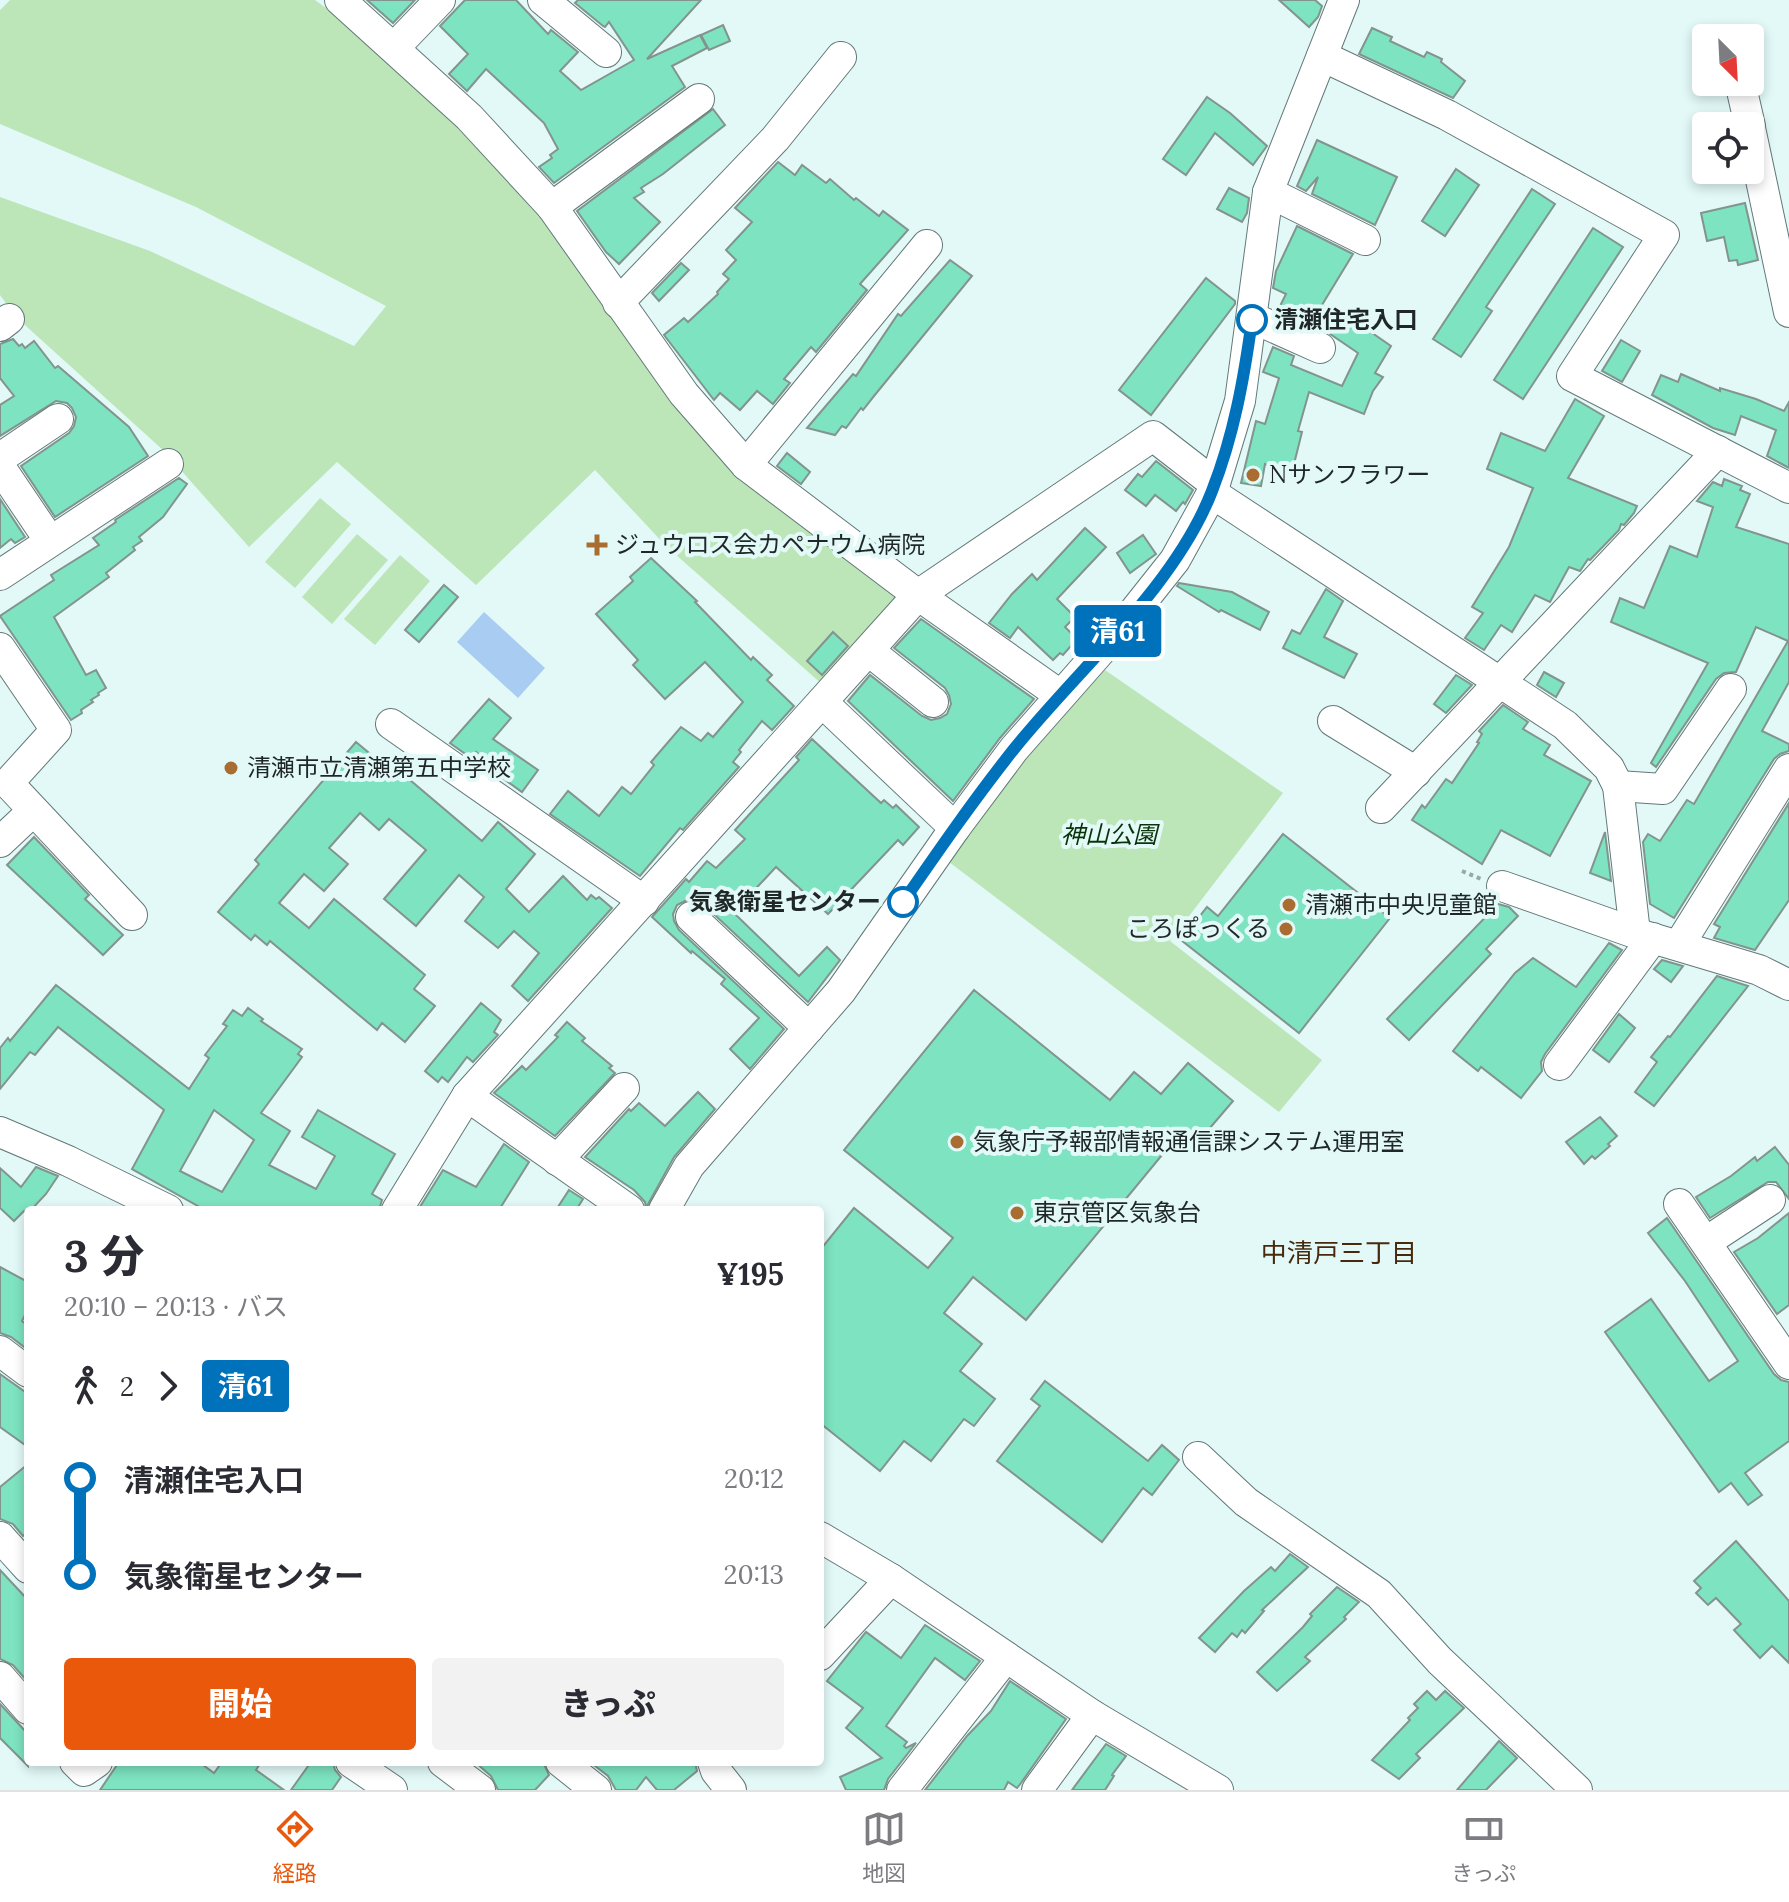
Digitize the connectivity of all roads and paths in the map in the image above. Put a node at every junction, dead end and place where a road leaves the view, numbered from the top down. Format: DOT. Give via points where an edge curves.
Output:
graph roads {
  1 [pos="340,0"];
  2 [pos="543,0"];
  3 [pos="438,1"];
  4 [pos="1338,3"];
  5 [pos="394,48"];
  6 [pos="606,52"];
  7 [pos="1322,56"];
  8 [pos="841,57"];
  9 [pos="699,99"];
  10 [pos="1762,184"];
  11 [pos="1268,192"];
  12 [pos="552,207"];
  13 [pos="1365,240"];
  14 [pos="927,245"];
  15 [pos="618,303"];
  16 [pos="1789,312"];
  17 [pos="1253,318"];
  18 [pos="1320,348"];
  19 [pos="58,419"];
  20 [pos="1718,451"];
  21 [pos="0,458"];
  22 [pos="168,464"];
  23 [pos="746,465"];
  24 [pos="0,467"];
  25 [pos="1213,488"];
  26 [pos="1789,488"];
  27 [pos="50,541"];
  28 [pos="0,575"];
  29 [pos="918,595"];
  30 [pos="869,651"];
  31 [pos="4,662"];
  32 [pos="1501,684"];
  33 [pos="1731,689"];
  34 [pos="1060,695"];
  35 [pos="822,702"];
  36 [pos="933,702"];
  37 [pos="1333,721"];
  38 [pos="391,724"];
  39 [pos="1789,769"];
  40 [pos="1416,772"];
  41 [pos="1618,786"];
  42 [pos="1381,808"];
  43 [pos="33,811"];
  44 [pos="955,828"];
  45 [pos="0,842"];
  46 [pos="1502,886"];
  47 [pos="644,901"];
  48 [pos="132,915"];
  49 [pos="691,917"];
  50 [pos="1655,939"];
  51 [pos="1789,985"];
  52 [pos="809,1028"];
  53 [pos="1559,1065"];
  54 [pos="624,1088"];
  55 [pos="467,1096"];
  56 [pos="0,1132"];
  57 [pos="557,1160"];
  58 [pos="124,1200"];
  59 [pos="1770,1200"];
  60 [pos="1679,1204"];
  61 [pos="150,1206"];
  62 [pos="399,1206"];
  63 [pos="623,1206"];
  64 [pos="666,1206"];
  65 [pos="1706,1242"];
  66 [pos="0,1351"];
  67 [pos="1789,1364"];
  68 [pos="24,1369"];
  69 [pos="1198,1457"];
  70 [pos="824,1539"];
  71 [pos="891,1579"];
  72 [pos="824,1651"];
  73 [pos="1006,1657"];
  74 [pos="0,1677"];
  75 [pos="24,1704"];
  76 [pos="1092,1715"];
  77 [pos="357,1766"];
  78 [pos="401,1766"];
  79 [pos="448,1766"];
  80 [pos="566,1766"];
  81 [pos="393,1790"];
  82 [pos="480,1790"];
  83 [pos="596,1790"];
  84 [pos="902,1790"];
  85 [pos="1037,1790"];
  86 [pos="1218,1790"];
  87 [pos="1577,1790"];
  1 -- 5 [label="street"];
  2 -- 6 [label="street"];
  3 -- 5 [label="street"];
  4 -- 7 [label="street"];
  5 -- 12 [label="street" via="469,117"];
  7 -- 11 [label="street"];
  7 -- 20 [label="street" via="1447,115 1664,235 1572,376"];
  8 -- 15 [label="street" via="775,139"];
  9 -- 12 [label="street"];
  10 -- 16 [label="street"];
  11 -- 13 [label="street"];
  11 -- 17 [label="street"];
  12 -- 15 [label="street"];
  14 -- 23 [label="street"];
  15 -- 23 [label="street" via="684,394"];
  17 -- 18 [label="street"];
  17 -- 25 [label="street" via="1240,401"];
  19 -- 21 [label="street"];
  20 -- 26 [label="street"];
  20 -- 32 [label="street"];
  22 -- 27 [label="street"];
  23 -- 29 [label="street"];
  24 -- 27 [label="street"];
  25 -- 29 [label="street" via="1153,436"];
  25 -- 32 [label="street"];
  25 -- 34 [label="street" via="1175,560"];
  27 -- 28 [label="street"];
  29 -- 30 [label="street"];
  29 -- 34 [label="street"];
  30 -- 35 [label="street"];
  30 -- 36 [label="street"];
  31 -- 43 [label="street" via="56,730 8,783"];
  32 -- 40 [label="street"];
  32 -- 41 [label="street" via="1565,725 1609,768"];
  33 -- 41 [label="street" via="1663,789"];
  34 -- 44 [label="street"];
  35 -- 44 [label="street"];
  35 -- 47 [label="street"];
  37 -- 40 [label="street"];
  38 -- 47 [label="street"];
  39 -- 50 [label="street"];
  40 -- 42 [label="street"];
  41 -- 50 [label="street"];
  43 -- 45 [label="street"];
  43 -- 48 [label="street"];
  44 -- 52 [label="street" via="841,991"];
  46 -- 50 [label="street"];
  47 -- 55 [label="street"];
  49 -- 52 [label="street"];
  50 -- 51 [label="street" via="1759,970"];
  50 -- 53 [label="street"];
  52 -- 64 [label="street" via="689,1166"];
  54 -- 57 [label="street"];
  55 -- 57 [label="street"];
  55 -- 62 [label="street"];
  56 -- 58 [label="street"];
  57 -- 63 [label="street"];
  58 -- 61 [label="street"];
  59 -- 65 [label="street"];
  60 -- 65 [label="street"];
  65 -- 67 [label="street"];
  66 -- 68 [label="street"];
  69 -- 87 [label="street" via="1246,1502 1379,1594 1440,1661"];
  70 -- 71 [label="street"];
  71 -- 72 [label="street"];
  71 -- 73 [label="street"];
  73 -- 76 [label="street"];
  73 -- 84 [label="street"];
  74 -- 75 [label="street"];
  76 -- 85 [label="street"];
  76 -- 86 [label="street"];
  77 -- 81 [label="street"];
  78 -- 81 [label="street"];
  79 -- 82 [label="street"];
  80 -- 83 [label="street"];
}
